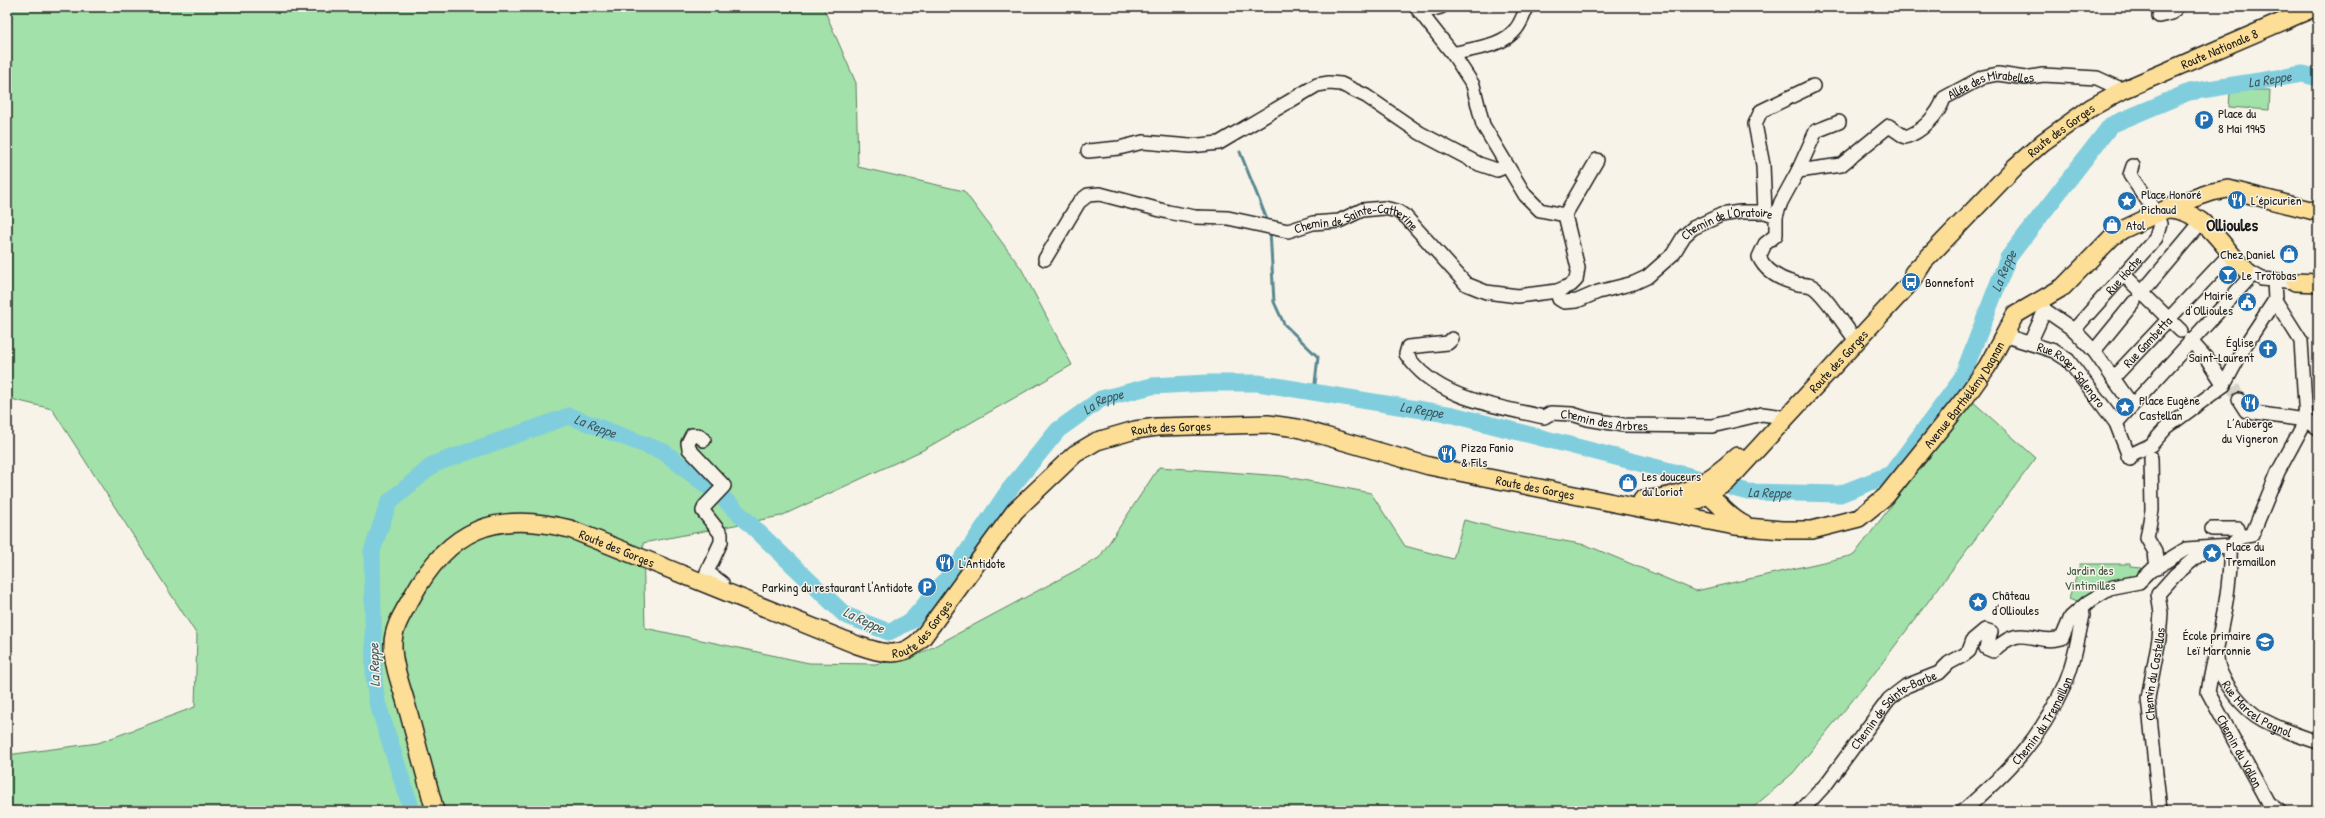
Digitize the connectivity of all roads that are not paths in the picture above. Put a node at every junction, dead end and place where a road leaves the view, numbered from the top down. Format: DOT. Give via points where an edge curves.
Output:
graph roads {
  1 [pos="1441,7"];
  2 [pos="1527,7"];
  3 [pos="2177,7"];
  4 [pos="2316,7"];
  5 [pos="1419,10"];
  6 [pos="2159,16"];
  7 [pos="1454,54"];
  8 [pos="1812,86"];
  9 [pos="2123,90"];
  10 [pos="1839,122"];
  11 [pos="1088,151"];
  12 [pos="1597,160"];
  13 [pos="1507,166"];
  14 [pos="2133,166"];
  15 [pos="1798,171"];
  16 [pos="2208,194"];
  17 [pos="2162,211"];
  18 [pos="2318,212"];
  19 [pos="1771,214"];
  20 [pos="1565,215"];
  21 [pos="2202,221"];
  22 [pos="2230,254"];
  23 [pos="1045,260"];
  24 [pos="1922,265"];
  25 [pos="2249,273"];
  26 [pos="2124,275"];
  27 [pos="2274,281"];
  28 [pos="2294,282"];
  29 [pos="2318,283"];
  30 [pos="1558,291"];
  31 [pos="2139,297"];
  32 [pos="2275,300"];
  33 [pos="2042,306"];
  34 [pos="2169,320"];
  35 [pos="2074,330"];
  36 [pos="1852,335"];
  37 [pos="2003,335"];
  38 [pos="1452,338"];
  39 [pos="2187,338"];
  40 [pos="2030,343"];
  41 [pos="2094,351"];
  42 [pos="2113,378"];
  43 [pos="2228,386"];
  44 [pos="2082,395"];
  45 [pos="2095,396"];
  46 [pos="2132,405"];
  47 [pos="2247,408"];
  48 [pos="1777,416"];
  49 [pos="2306,420"];
  50 [pos="2116,423"];
  51 [pos="2318,428"];
  52 [pos="704,440"];
  53 [pos="2151,451"];
  54 [pos="1727,482"];
  55 [pos="1703,493"];
  56 [pos="1604,500"];
  57 [pos="1654,510"];
  58 [pos="1717,516"];
  59 [pos="2212,529"];
  60 [pos="2240,537"];
  61 [pos="2230,549"];
  62 [pos="2200,550"];
  63 [pos="2157,568"];
  64 [pos="724,592"];
  65 [pos="2082,608"];
  66 [pos="2217,655"];
  67 [pos="2232,691"];
  68 [pos="2215,708"];
  69 [pos="2318,742"];
  70 [pos="435,811"];
  71 [pos="1801,811"];
  72 [pos="1963,811"];
  73 [pos="2160,811"];
  74 [pos="2279,811"];
  1 -- 5 [label="street"];
  2 -- 7 [label="street" via="1516,29 1498,44"];
  3 -- 6 [label="street" via="2172,13"];
  4 -- 9 [label="main road, Route Nationale 8"];
  5 -- 7 [label="street"];
  7 -- 13 [label="street" via="1473,85 1483,125"];
  8 -- 19 [label="street" via="1761,111 1755,124"];
  9 -- 15 [label="street, Allée des Mirabelles" via="2097,78 2043,75 2025,78 1998,74 1983,77 1944,98 1938,112 1912,135 1905,137 1889,126 1841,165"];
  9 -- 24 [label="main road, Route des Gorges" via="2043,142 2016,166"];
  10 -- 15 [label="street" via="1816,131"];
  11 -- 13 [label="street" via="1119,148 1143,142 1190,146 1219,142 1317,86 1329,83 1341,84 1366,96 1420,133 1479,164 1497,170"];
  12 -- 20 [label="street"];
  13 -- 20 [label="street" via="1525,196 1540,210"];
  14 -- 17 [label="street" via="2130,175"];
  15 -- 19 [label="street" via="1781,202"];
  16 -- 17 [label="main road, Avenue Barthélémy Dagnan"];
  16 -- 18 [label="main road, Avenue Barthélémy Dagnan" via="2228,189 2238,190"];
  16 -- 21 [label="main road" via="2201,204"];
  17 -- 21 [label="main road" via="2186,211"];
  17 -- 26 [label="street, Rue Hoche" via="2156,238"];
  17 -- 33 [label="main road, Avenue Barthélémy Dagnan" via="2112,237"];
  19 -- 30 [label="street, Chemin de l'Oratoire" via="1728,213 1693,228 1684,236 1673,254 1647,277 1634,283 1564,302 1559,299"];
  19 -- 36 [label="street, Chemin de l'Oratoire" via="1776,235 1765,244 1759,256 1762,265 1777,276 1812,286"];
  20 -- 30 [label="street" via="1578,268 1576,280"];
  21 -- 22 [label="main road"];
  21 -- 31 [label="street"];
  22 -- 25 [label="main road"];
  22 -- 34 [label="street, Rue Gambetta"];
  23 -- 30 [label="street, Chemin de Sainte-Catherine" via="1079,202 1088,195 1100,194 1168,212 1195,217 1228,218 1288,231 1313,223 1339,221 1362,210 1384,208 1397,211 1406,217 1466,284 1486,292 1518,296"];
  24 -- 36 [label="main road, Route des Gorges"];
  24 -- 54 [label="main road, Route des Gorges" via="1911,282"];
  25 -- 27 [label="street"];
  25 -- 39 [label="street"];
  26 -- 31 [label="street"];
  26 -- 35 [label="street, Rue Hoche"];
  27 -- 28 [label="street"];
  27 -- 32 [label="street"];
  28 -- 29 [label="main road"];
  31 -- 34 [label="street"];
  31 -- 41 [label="street"];
  32 -- 43 [label="street" via="2246,344"];
  32 -- 49 [label="street" via="2301,341"];
  33 -- 35 [label="street"];
  33 -- 37 [label="main road, Avenue Barthélémy Dagnan" via="2015,315"];
  33 -- 40 [label="street"];
  34 -- 39 [label="street"];
  34 -- 42 [label="street, Rue Gambetta"];
  35 -- 41 [label="street"];
  36 -- 48 [label="main road, Route des Gorges"];
  37 -- 40 [label="street, Rue Roger Salengro"];
  37 -- 58 [label="main road, Avenue Barthélémy Dagnan" via="1965,398 1886,496 1859,518 1812,530 1752,528"];
  38 -- 48 [label="street, Chemin des Arbres" via="1448,343 1408,347 1406,354 1426,374 1469,400 1544,417 1551,413 1572,414 1588,420 1623,425 1712,426 1762,414"];
  39 -- 43 [label="street" via="2207,358"];
  39 -- 46 [label="street"];
  40 -- 45 [label="street, Rue Roger Salengro" via="2054,351 2068,360"];
  41 -- 42 [label="street"];
  42 -- 46 [label="street"];
  43 -- 53 [label="street" via="2167,427"];
  44 -- 45 [label="street" via="2087,393"];
  45 -- 50 [label="street, Rue Roger Salengro"];
  46 -- 50 [label="street"];
  47 -- 49 [label="street"];
  48 -- 55 [label="main road, Route des Gorges" via="1763,429 1750,450"];
  49 -- 51 [label="street"];
  49 -- 60 [label="street" via="2278,472 2252,534"];
  50 -- 53 [label="street, Rue Roger Salengro" via="2129,458"];
  52 -- 64 [label="street" via="698,435 692,435 688,443 689,449 724,486 703,511 721,534 721,542 707,572 722,582"];
  53 -- 63 [label="street" via="2152,510 2147,538 2155,552"];
  54 -- 55 [label="main road, Route des Gorges"];
  54 -- 58 [label="main road"];
  55 -- 56 [label="main road, Route des Gorges" via="1661,498"];
  55 -- 57 [label="main road, Route des Gorges" via="1672,508"];
  55 -- 58 [label="main road"];
  56 -- 57 [label="main road, Route des Gorges"];
  56 -- 64 [label="main road, Route des Gorges" via="1429,466 1282,425 1157,427 1134,430 1097,441 1075,454 1014,511 923,637 908,650 887,653 857,646"];
  57 -- 58 [label="main road, Avenue Barthélémy Dagnan"];
  59 -- 60 [label="street" via="2238,529"];
  60 -- 61 [label="street"];
  61 -- 62 [label="street"];
  61 -- 66 [label="street, Chemin du Vallon"];
  62 -- 63 [label="street, Chemin de Sainte-Barbe" via="2186,549"];
  62 -- 73 [label="street, Chemin du Castellas" via="2158,594 2161,613 2159,640 2148,698"];
  63 -- 65 [label="street, Chemin de Sainte-Barbe" via="2139,582 2113,587"];
  64 -- 70 [label="main road, Route des Gorges" via="570,529 549,524 493,524 467,534 446,548 417,588 399,620 392,646"];
  65 -- 71 [label="street, Chemin de Sainte-Barbe" via="2071,617 2062,638 2052,641 2022,634 2002,643 1993,651 1986,648 1991,632 1985,630 1973,640 1969,651 1949,663 1939,673 1906,686 1889,699 1827,783"];
  65 -- 72 [label="street, Chemin du Tremaillon" via="2083,615 2065,685 2036,738 1988,789"];
  66 -- 67 [label="street, Rue Marcel Pagnol" via="2218,671"];
  66 -- 68 [label="street, Chemin du Vallon" via="2212,666 2208,692"];
  67 -- 68 [label="street, Chemin du Vallon" via="2217,691 2214,697"];
  67 -- 69 [label="street, Rue Marcel Pagnol" via="2262,720"];
  68 -- 74 [label="street, Chemin du Vallon" via="2268,803"];
}
